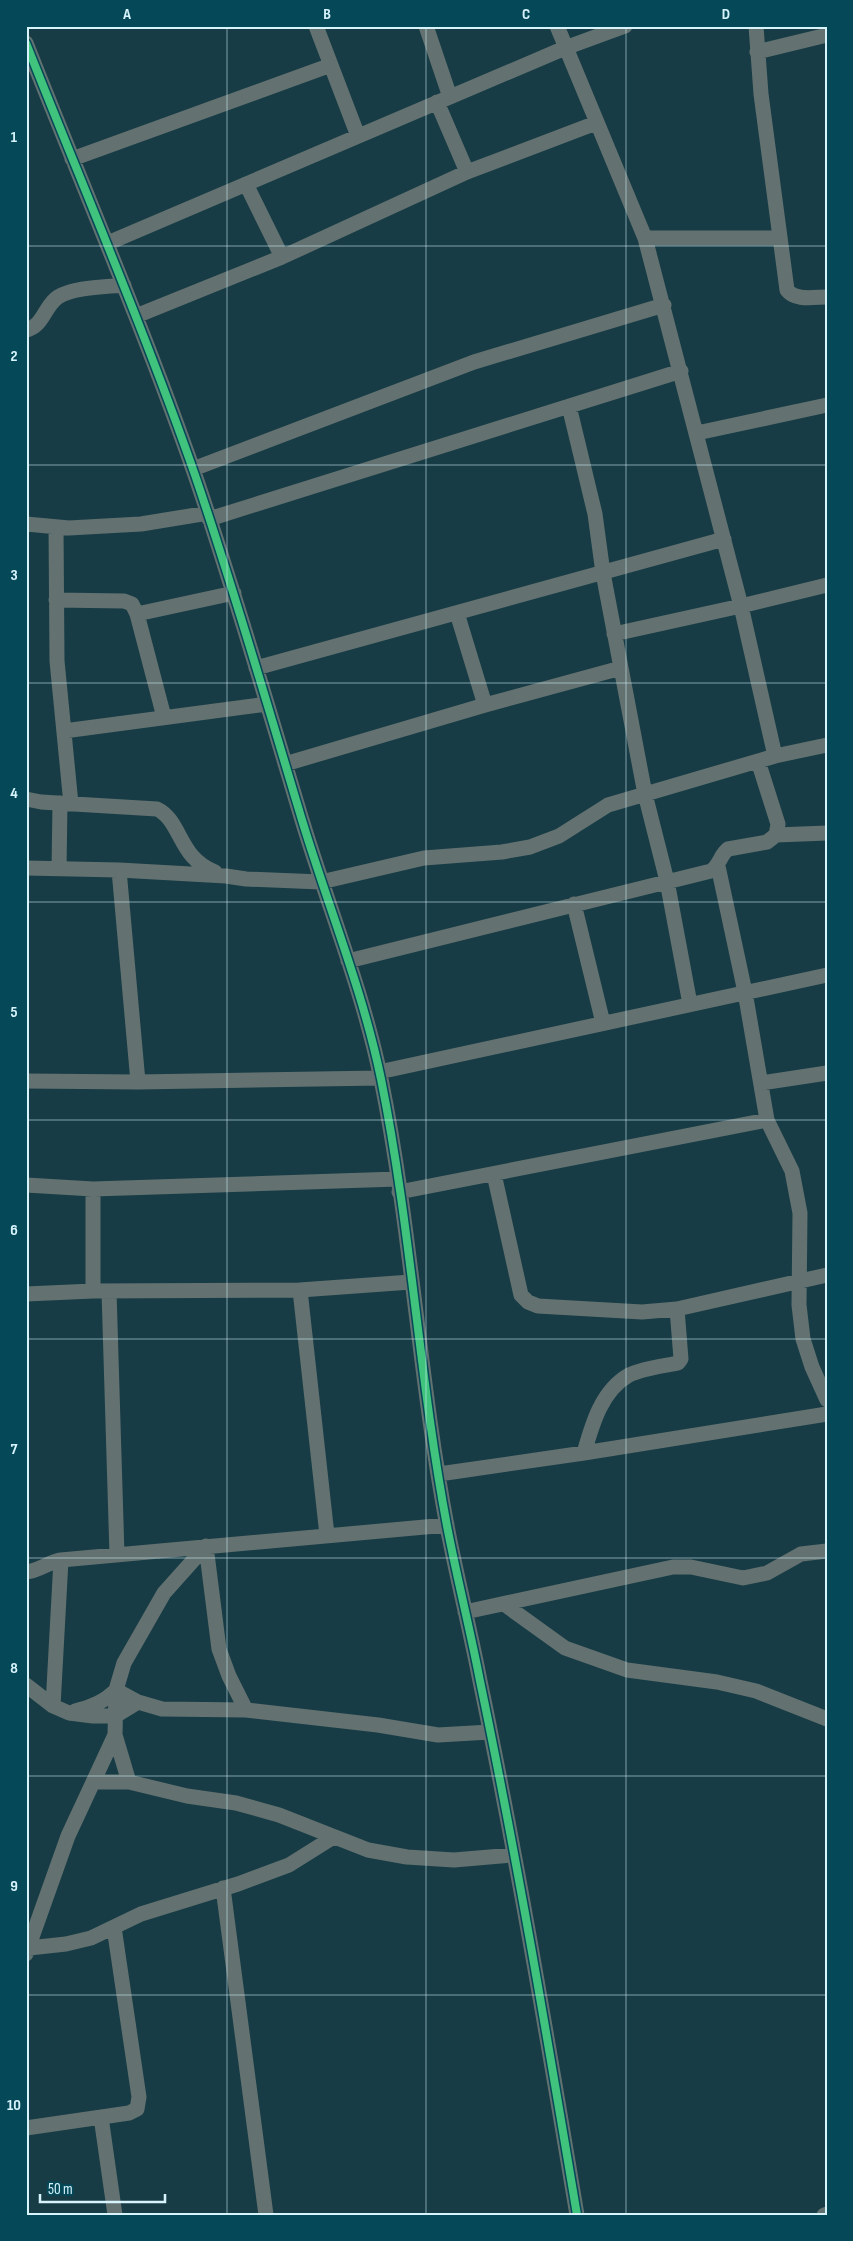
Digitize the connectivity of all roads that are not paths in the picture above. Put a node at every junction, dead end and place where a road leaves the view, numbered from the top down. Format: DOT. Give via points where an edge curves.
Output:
graph roads {
  1 [pos="316,26"];
  2 [pos="426,26"];
  3 [pos="557,26"];
  4 [pos="625,26"];
  5 [pos="756,26"];
  6 [pos="827,35"];
  7 [pos="26,43"];
  8 [pos="565,48"];
  9 [pos="758,52"];
  10 [pos="331,65"];
  11 [pos="444,99"];
  12 [pos="596,123"];
  13 [pos="358,136"];
  14 [pos="72,159"];
  15 [pos="467,172"];
  16 [pos="246,184"];
  17 [pos="645,238"];
  18 [pos="779,238"];
  19 [pos="108,244"];
  20 [pos="282,257"];
  21 [pos="124,285"];
  22 [pos="827,297"];
  23 [pos="664,305"];
  24 [pos="136,316"];
  25 [pos="26,330"];
  26 [pos="681,371"];
  27 [pos="827,405"];
  28 [pos="569,406"];
  29 [pos="697,434"];
  30 [pos="193,469"];
  31 [pos="208,516"];
  32 [pos="26,524"];
  33 [pos="56,527"];
  34 [pos="724,539"];
  35 [pos="602,573"];
  36 [pos="827,585"];
  37 [pos="234,593"];
  38 [pos="56,600"];
  39 [pos="741,606"];
  40 [pos="457,613"];
  41 [pos="137,614"];
  42 [pos="614,634"];
  43 [pos="256,668"];
  44 [pos="621,668"];
  45 [pos="267,704"];
  46 [pos="485,705"];
  47 [pos="164,717"];
  48 [pos="64,731"];
  49 [pos="827,745"];
  50 [pos="774,756"];
  51 [pos="758,761"];
  52 [pos="285,764"];
  53 [pos="645,794"];
  54 [pos="26,800"];
  55 [pos="65,803"];
  56 [pos="827,833"];
  57 [pos="776,835"];
  58 [pos="718,866"];
  59 [pos="26,868"];
  60 [pos="59,869"];
  61 [pos="119,870"];
  62 [pos="226,876"];
  63 [pos="667,881"];
  64 [pos="321,882"];
  65 [pos="574,904"];
  66 [pos="348,961"];
  67 [pos="827,975"];
  68 [pos="745,992"];
  69 [pos="690,1004"];
  70 [pos="603,1023"];
  71 [pos="827,1073"];
  72 [pos="380,1075"];
  73 [pos="26,1080"];
  74 [pos="138,1082"];
  75 [pos="761,1083"];
  76 [pos="767,1120"];
  77 [pos="494,1174"];
  78 [pos="26,1185"];
  79 [pos="398,1185"];
  80 [pos="93,1189"];
  81 [pos="827,1274"];
  82 [pos="799,1280"];
  83 [pos="411,1282"];
  84 [pos="300,1290"];
  85 [pos="93,1291"];
  86 [pos="109,1291"];
  87 [pos="26,1294"];
  88 [pos="677,1310"];
  89 [pos="827,1400"];
  90 [pos="827,1414"];
  91 [pos="584,1453"];
  92 [pos="439,1474"];
  93 [pos="446,1524"];
  94 [pos="327,1535"];
  95 [pos="206,1546"];
  96 [pos="827,1551"];
  97 [pos="117,1555"];
  98 [pos="61,1560"];
  99 [pos="26,1572"];
  100 [pos="504,1604"];
  101 [pos="466,1612"];
  102 [pos="26,1685"];
  103 [pos="116,1690"];
  104 [pos="138,1702"];
  105 [pos="52,1706"];
  106 [pos="246,1710"];
  107 [pos="69,1713"];
  108 [pos="115,1716"];
  109 [pos="827,1719"];
  110 [pos="490,1732"];
  111 [pos="115,1735"];
  112 [pos="93,1782"];
  113 [pos="129,1782"];
  114 [pos="332,1838"];
  115 [pos="514,1855"];
  116 [pos="223,1888"];
  117 [pos="114,1927"];
  118 [pos="28,1951"];
  119 [pos="101,2117"];
  120 [pos="26,2128"];
  121 [pos="115,2215"];
  122 [pos="266,2215"];
  123 [pos="577,2215"];
  1 -- 10 [label="street"];
  2 -- 11 [label="street"];
  3 -- 8 [label="street"];
  4 -- 8 [label="street"];
  5 -- 9 [label="street"];
  6 -- 9 [label="street"];
  7 -- 14 [label="street"];
  8 -- 11 [label="street"];
  8 -- 12 [label="street"];
  9 -- 18 [label="street"];
  10 -- 13 [label="street"];
  10 -- 14 [label="street"];
  11 -- 13 [label="street"];
  11 -- 15 [label="street"];
  12 -- 15 [label="street"];
  12 -- 17 [label="street"];
  13 -- 16 [label="street"];
  14 -- 19 [label="street"];
  15 -- 20 [label="street"];
  16 -- 19 [label="street"];
  16 -- 20 [label="street"];
  17 -- 18 [label="street"];
  17 -- 23 [label="street"];
  18 -- 22 [label="street" via="790,294"];
  19 -- 21 [label="street"];
  20 -- 24 [label="street"];
  21 -- 24 [label="street"];
  21 -- 25 [label="street" via="67,293 50,304 44,317"];
  23 -- 26 [label="street"];
  23 -- 30 [label="street" via="474,362"];
  24 -- 30 [label="street"];
  26 -- 28 [label="street"];
  26 -- 29 [label="street"];
  27 -- 29 [label="street"];
  28 -- 31 [label="street"];
  28 -- 35 [label="street" via="595,514"];
  29 -- 34 [label="street"];
  30 -- 31 [label="street"];
  31 -- 33 [label="street" via="141,524"];
  31 -- 37 [label="street"];
  32 -- 33 [label="street"];
  33 -- 38 [label="street"];
  34 -- 35 [label="street"];
  34 -- 39 [label="street"];
  35 -- 40 [label="street"];
  35 -- 42 [label="street"];
  36 -- 39 [label="street"];
  37 -- 41 [label="street"];
  37 -- 43 [label="street"];
  38 -- 41 [label="street" via="124,601 132,604"];
  38 -- 48 [label="street" via="57,661"];
  39 -- 42 [label="street"];
  39 -- 50 [label="street"];
  40 -- 43 [label="street"];
  40 -- 46 [label="street"];
  41 -- 47 [label="street"];
  42 -- 44 [label="street"];
  43 -- 45 [label="street"];
  44 -- 46 [label="street"];
  44 -- 53 [label="street"];
  45 -- 47 [label="street"];
  45 -- 52 [label="street"];
  46 -- 52 [label="street"];
  47 -- 48 [label="street"];
  48 -- 55 [label="street"];
  49 -- 50 [label="street"];
  50 -- 51 [label="street"];
  51 -- 53 [label="street"];
  51 -- 57 [label="street" via="778,824"];
  52 -- 64 [label="street"];
  53 -- 63 [label="street"];
  53 -- 64 [label="street" via="608,806 559,836 530,847 424,858"];
  54 -- 55 [label="street"];
  55 -- 60 [label="street"];
  55 -- 62 [label="street" via="158,809 167,813 185,848 198,864"];
  56 -- 57 [label="street"];
  57 -- 58 [label="street" via="767,842 728,849"];
  58 -- 63 [label="street" via="711,871"];
  58 -- 68 [label="street"];
  59 -- 60 [label="street"];
  60 -- 61 [label="street"];
  61 -- 62 [label="street"];
  61 -- 74 [label="street"];
  62 -- 64 [label="street"];
  63 -- 65 [label="street"];
  63 -- 69 [label="street"];
  64 -- 66 [label="street"];
  65 -- 66 [label="street"];
  65 -- 70 [label="street"];
  66 -- 72 [label="street"];
  67 -- 68 [label="street"];
  68 -- 69 [label="street"];
  68 -- 75 [label="street"];
  69 -- 70 [label="street"];
  70 -- 72 [label="street"];
  71 -- 75 [label="street"];
  72 -- 74 [label="street"];
  72 -- 79 [label="street"];
  73 -- 74 [label="street"];
  75 -- 76 [label="street"];
  76 -- 77 [label="street"];
  76 -- 82 [label="street" via="792,1171 796,1189 801,1230"];
  77 -- 79 [label="street"];
  77 -- 88 [label="street" via="521,1295 528,1302 538,1306 581,1309"];
  78 -- 80 [label="street"];
  79 -- 80 [label="street"];
  79 -- 83 [label="street"];
  80 -- 85 [label="street"];
  81 -- 82 [label="street"];
  82 -- 88 [label="street"];
  82 -- 89 [label="street" via="803,1339"];
  83 -- 84 [label="street"];
  83 -- 92 [label="street"];
  84 -- 86 [label="street"];
  84 -- 94 [label="street"];
  85 -- 86 [label="street"];
  85 -- 87 [label="street"];
  86 -- 97 [label="street"];
  88 -- 91 [label="street" via="681,1359 678,1363 631,1374 620,1382 593,1421"];
  90 -- 91 [label="street"];
  91 -- 92 [label="street"];
  92 -- 93 [label="street"];
  93 -- 94 [label="street"];
  93 -- 101 [label="street"];
  94 -- 95 [label="street"];
  95 -- 97 [label="street"];
  95 -- 103 [label="street" via="164,1593 124,1663"];
  95 -- 106 [label="street" via="219,1649"];
  96 -- 100 [label="street" via="801,1554 767,1573 743,1578 691,1567 673,1567"];
  97 -- 98 [label="street"];
  98 -- 99 [label="street"];
  98 -- 105 [label="street"];
  100 -- 101 [label="street"];
  100 -- 109 [label="street" via="565,1648 627,1670 717,1682 756,1691"];
  101 -- 110 [label="street"];
  102 -- 105 [label="street"];
  103 -- 104 [label="street"];
  103 -- 107 [label="street" via="90,1707"];
  103 -- 108 [label="street"];
  104 -- 106 [label="street" via="162,1709"];
  104 -- 108 [label="street"];
  105 -- 107 [label="street"];
  106 -- 110 [label="street" via="378,1725 438,1736"];
  107 -- 108 [label="street"];
  108 -- 111 [label="street"];
  110 -- 115 [label="street"];
  111 -- 112 [label="street"];
  111 -- 113 [label="street"];
  112 -- 113 [label="street"];
  112 -- 118 [label="street" via="68,1836"];
  113 -- 114 [label="street" via="187,1796 236,1803 279,1815"];
  114 -- 115 [label="street" via="368,1850 406,1857 454,1860"];
  114 -- 116 [label="street" via="289,1864"];
  115 -- 123 [label="street"];
  116 -- 117 [label="street" via="141,1914"];
  116 -- 122 [label="street"];
  117 -- 118 [label="street" via="91,1938"];
  117 -- 119 [label="street" via="139,2097 137,2109"];
  119 -- 120 [label="street"];
  119 -- 121 [label="street"];
}
